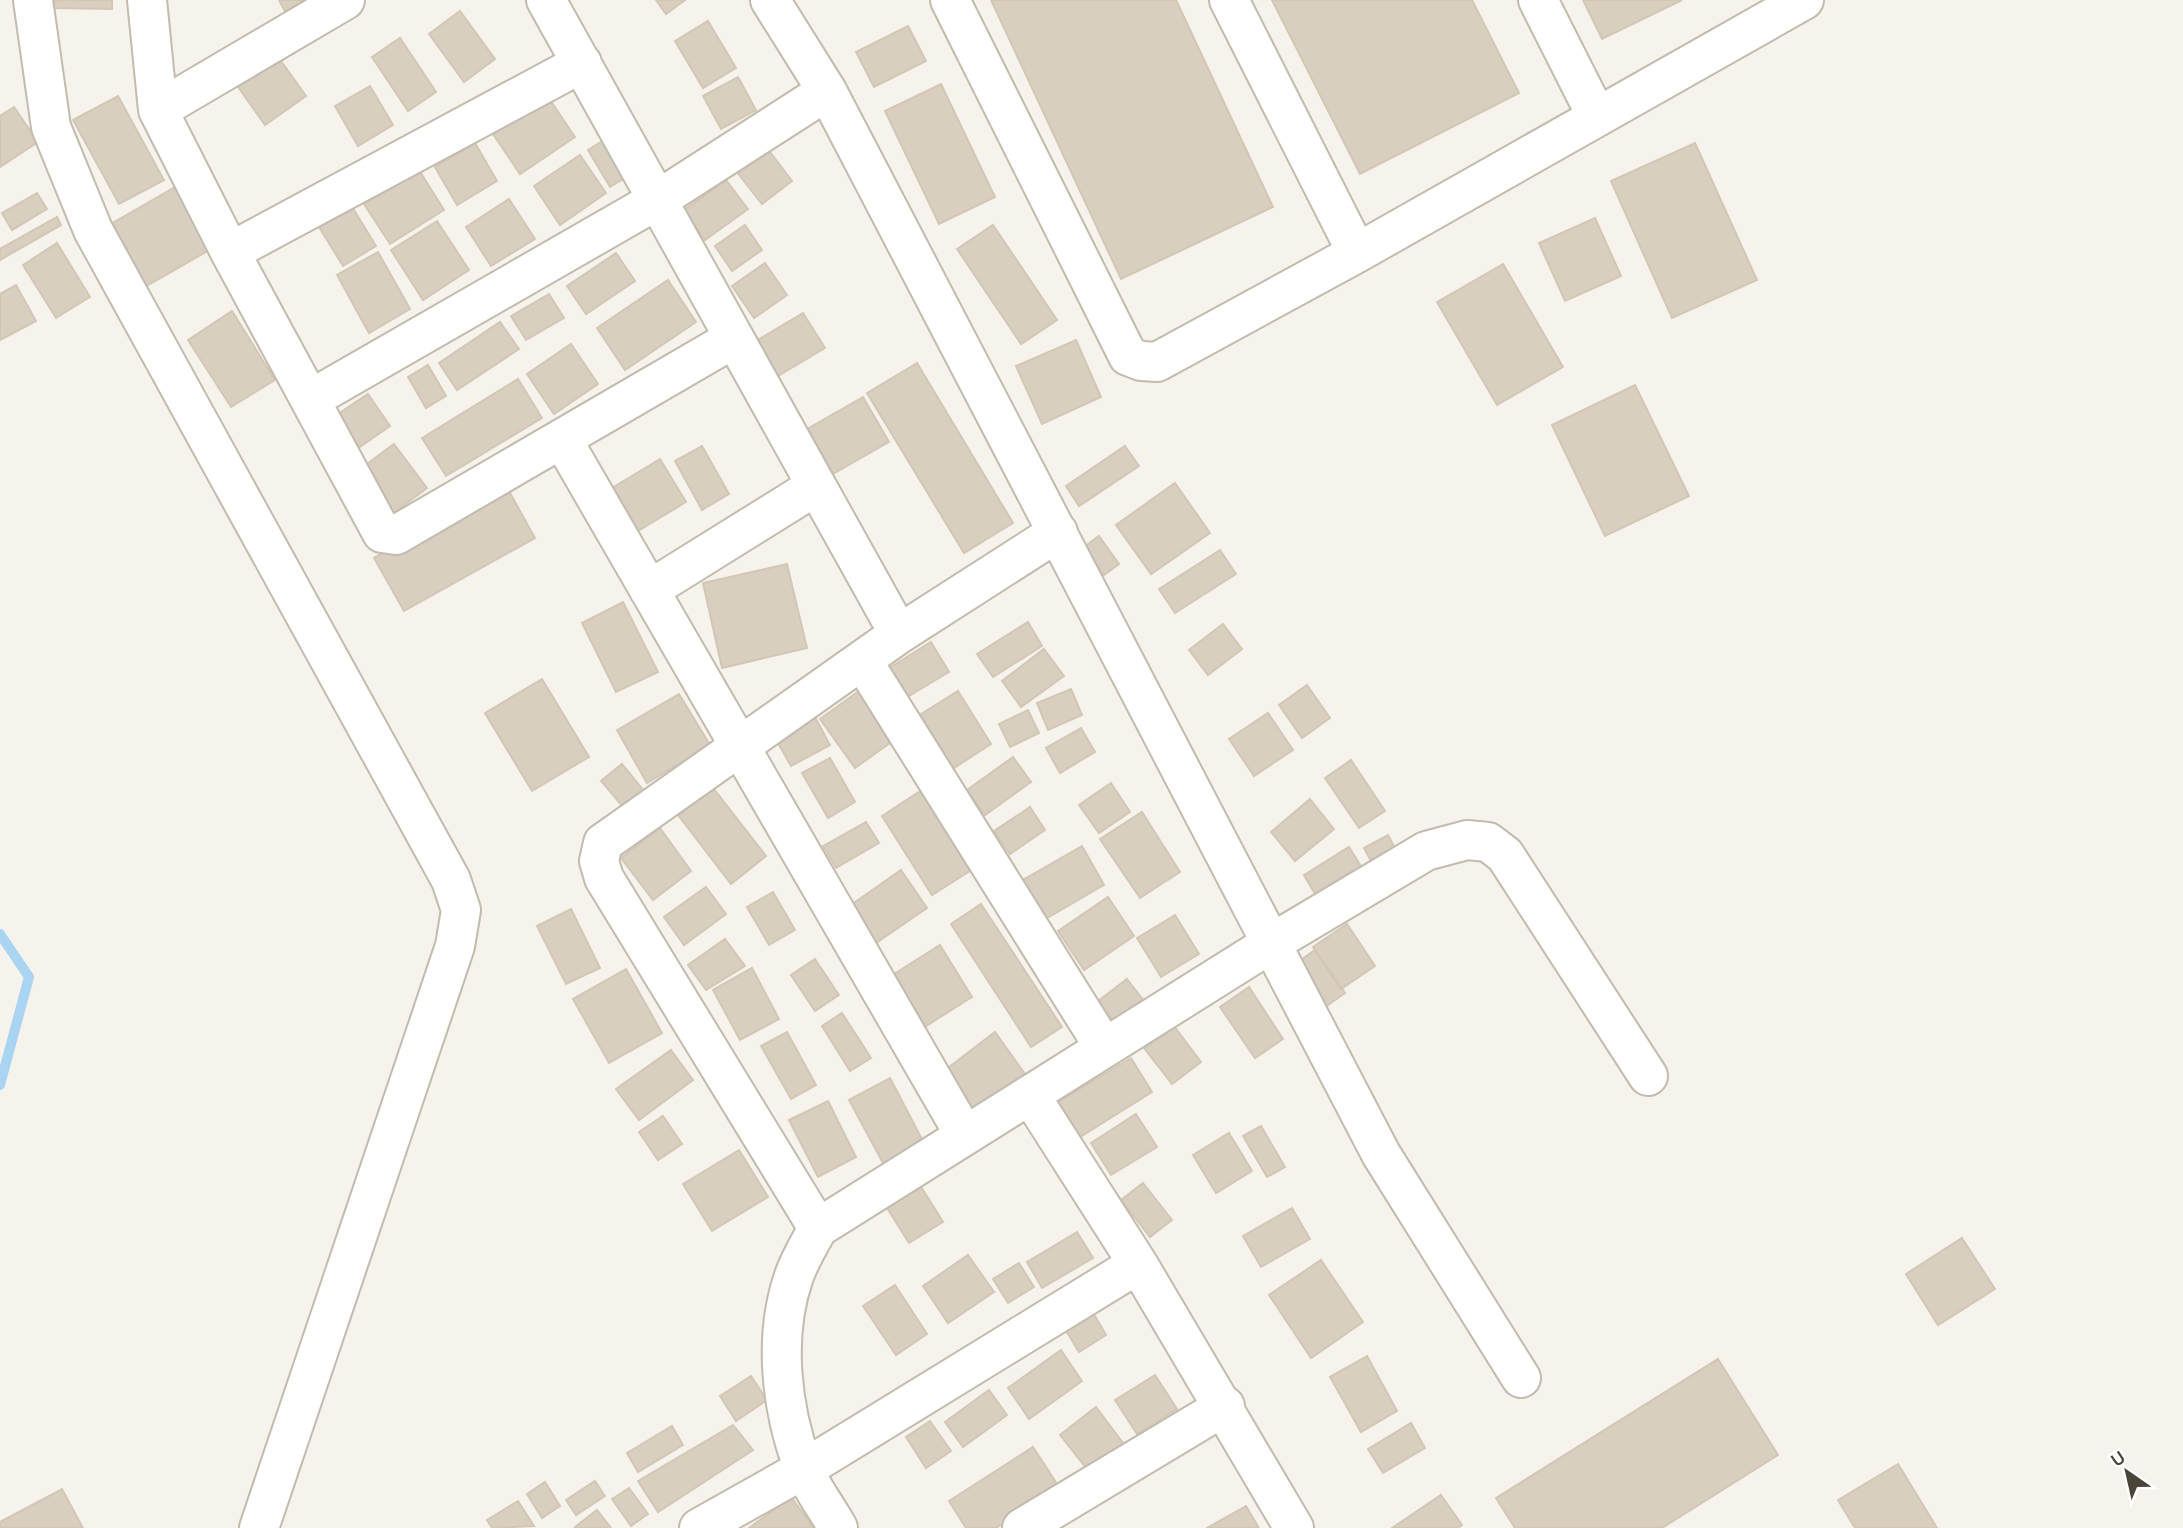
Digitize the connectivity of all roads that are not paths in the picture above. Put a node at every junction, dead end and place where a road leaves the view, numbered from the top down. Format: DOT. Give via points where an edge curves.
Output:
graph roads {
  1 [pos="33,0"];
  2 [pos="147,0"];
  3 [pos="345,0"];
  4 [pos="546,0"];
  5 [pos="770,0"];
  6 [pos="950,0"];
  7 [pos="1229,0"];
  8 [pos="1538,0"];
  9 [pos="1804,0"];
  10 [pos="582,63"];
  11 [pos="827,91"];
  12 [pos="158,110"];
  13 [pos="1598,117"];
  14 [pos="659,199"];
  15 [pos="230,252"];
  16 [pos="1357,253"];
  17 [pos="733,339"];
  18 [pos="311,399"];
  19 [pos="562,439"];
  20 [pos="816,486"];
  21 [pos="1058,532"];
  22 [pos="649,590"];
  23 [pos="900,634"];
  24 [pos="862,660"];
  25 [pos="739,746"];
  26 [pos="1270,944"];
  27 [pos="1104,1047"];
  28 [pos="1648,1076"];
  29 [pos="1030,1095"];
  30 [pos="964,1134"];
  31 [pos="818,1228"];
  32 [pos="1138,1264"];
  33 [pos="1521,1378"];
  34 [pos="1225,1406"];
  35 [pos="804,1469"];
  36 [pos="259,1528"];
  37 [pos="699,1528"];
  38 [pos="838,1528"];
  39 [pos="1022,1528"];
  40 [pos="1294,1528"];
  1 -- 36 [label="street" via="51,127 93,230 451,880 461,910 455,946"];
  2 -- 12 [label="street"];
  3 -- 12 [label="street"];
  4 -- 10 [label="street"];
  5 -- 11 [label="street"];
  6 -- 16 [label="street" via="1128,356 1157,362"];
  7 -- 16 [label="street"];
  8 -- 13 [label="street"];
  9 -- 13 [label="street"];
  10 -- 14 [label="street"];
  10 -- 15 [label="street"];
  11 -- 14 [label="street"];
  11 -- 21 [label="street"];
  12 -- 15 [label="street"];
  13 -- 16 [label="street"];
  14 -- 17 [label="street"];
  14 -- 18 [label="street"];
  15 -- 18 [label="street"];
  17 -- 19 [label="street"];
  17 -- 20 [label="street"];
  18 -- 19 [label="street" via="382,534 388,536"];
  19 -- 22 [label="street"];
  20 -- 22 [label="street"];
  20 -- 23 [label="street"];
  21 -- 23 [label="street"];
  21 -- 26 [label="street"];
  22 -- 25 [label="street"];
  23 -- 24 [label="street"];
  24 -- 25 [label="street"];
  24 -- 27 [label="street"];
  25 -- 30 [label="street"];
  25 -- 31 [label="street" via="615,832 603,843 598,861 604,878"];
  26 -- 27 [label="street"];
  26 -- 28 [label="street" via="1426,851 1467,840 1488,842 1505,855"];
  26 -- 33 [label="street" via="1381,1154"];
  27 -- 29 [label="street"];
  29 -- 30 [label="street"];
  29 -- 32 [label="street"];
  30 -- 31 [label="street"];
  31 -- 35 [label="street" via="794,1275 781,1329 783,1380"];
  32 -- 34 [label="street"];
  32 -- 35 [label="street"];
  34 -- 39 [label="street"];
  34 -- 40 [label="street"];
  35 -- 37 [label="street"];
  35 -- 38 [label="street"];
}
